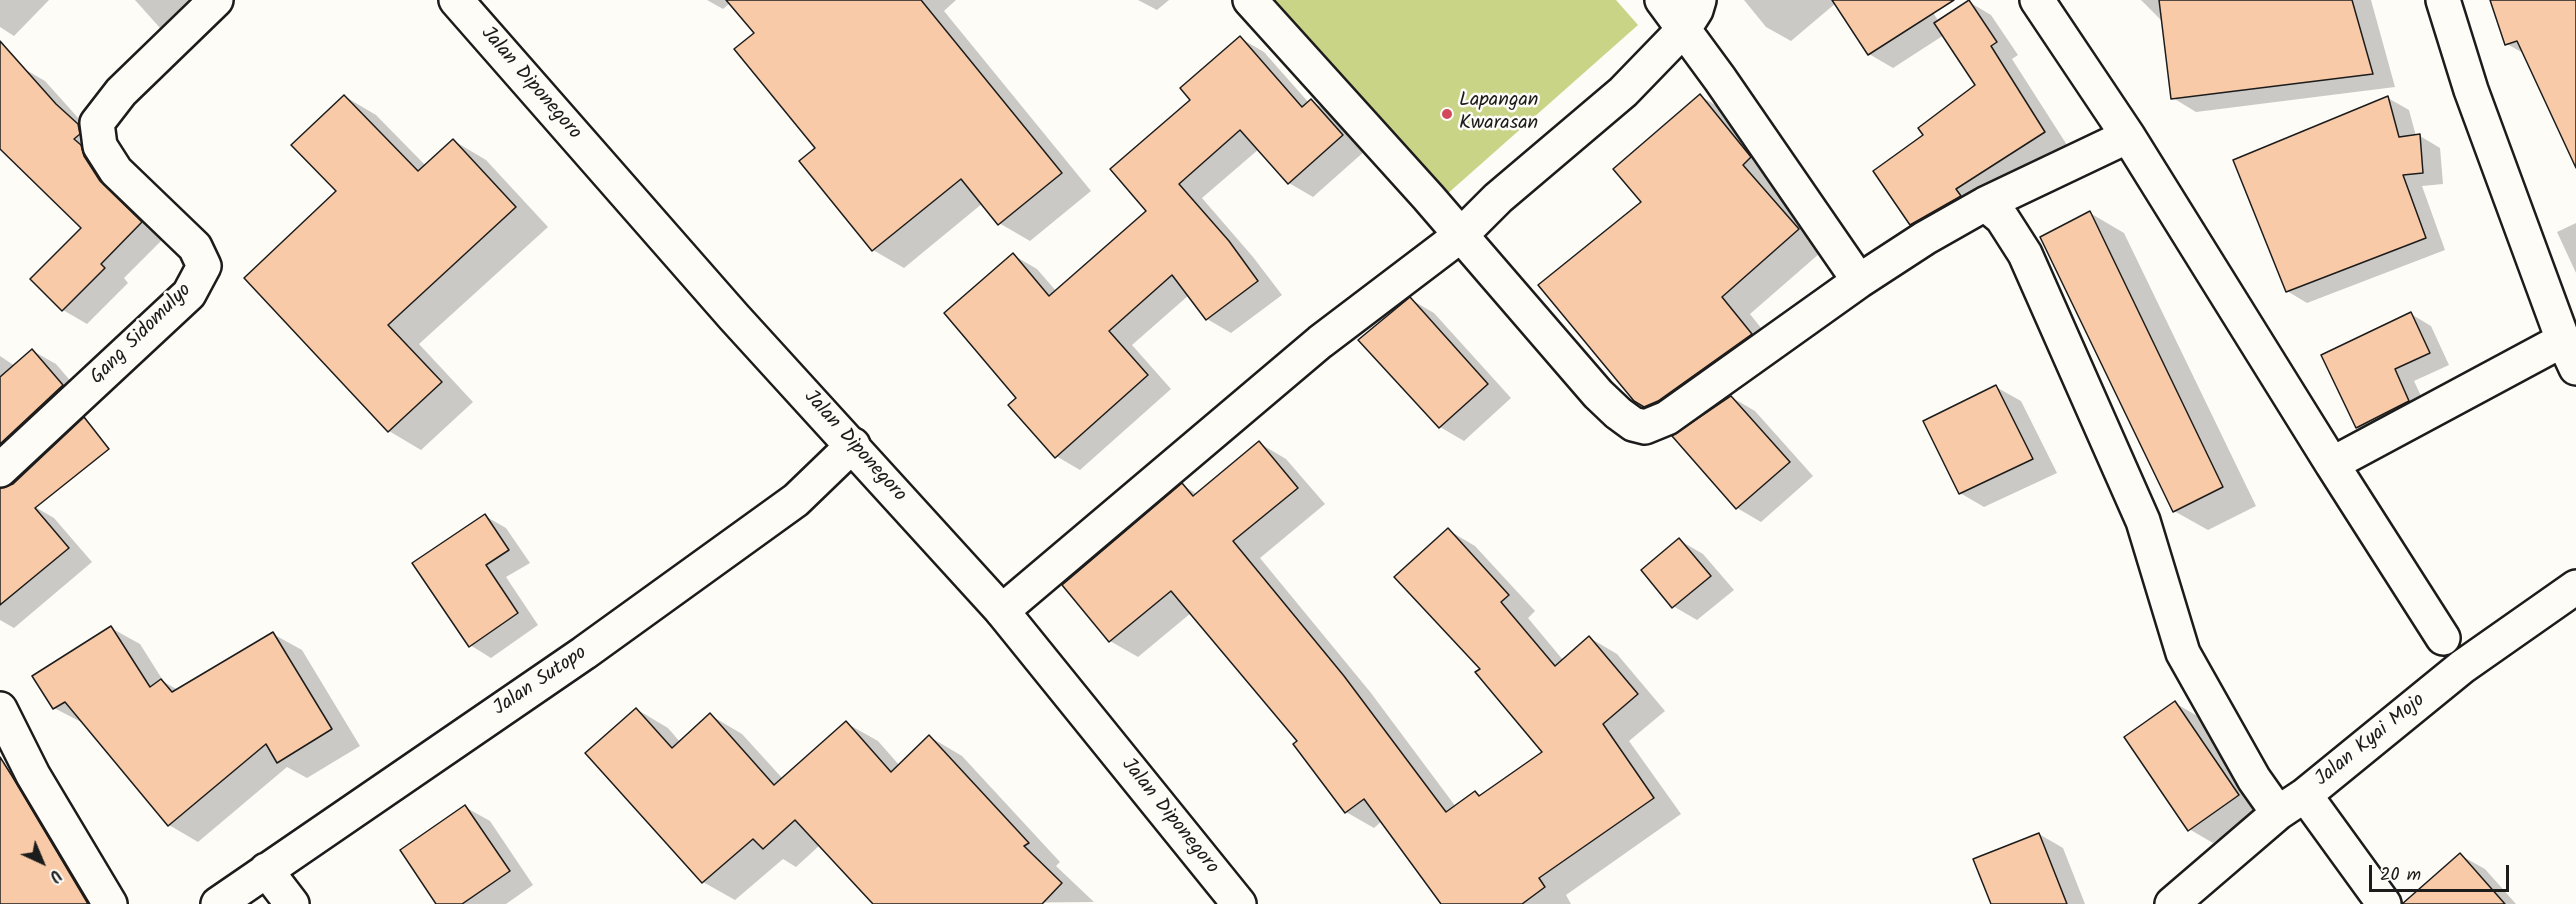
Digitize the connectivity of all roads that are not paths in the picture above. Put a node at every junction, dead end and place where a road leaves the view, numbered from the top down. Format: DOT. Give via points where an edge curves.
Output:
graph roads {
  1 [pos="216,0"];
  2 [pos="456,0"];
  3 [pos="1250,0"];
  4 [pos="1662,0"];
  5 [pos="1699,0"];
  6 [pos="2037,0"];
  7 [pos="2443,0"];
  8 [pos="1684,29"];
  9 [pos="2128,136"];
  10 [pos="1985,204"];
  11 [pos="1461,235"];
  12 [pos="1859,281"];
  13 [pos="2569,354"];
  14 [pos="853,445"];
  15 [pos="2332,464"];
  16 [pos="0,470"];
  17 [pos="2576,587"];
  18 [pos="1002,611"];
  19 [pos="2443,638"];
  20 [pos="0,709"];
  21 [pos="2305,795"];
  22 [pos="2278,813"];
  23 [pos="266,870"];
  24 [pos="110,904"];
  25 [pos="218,904"];
  26 [pos="292,904"];
  27 [pos="1239,904"];
  28 [pos="2172,904"];
  29 [pos="2384,904"];
  1 -- 16 [label="street, Gang Sidomulyo" via="121,92 97,123 100,146 116,171 195,247 204,266 189,294"];
  2 -- 14 [label="street, Jalan Diponegoro"];
  3 -- 11 [label="street"];
  4 -- 8 [label="street"];
  5 -- 8 [label="street"];
  6 -- 9 [label="street"];
  7 -- 13 [label="street" via="2471,90"];
  8 -- 11 [label="street" via="1623,93 1498,198"];
  8 -- 12 [label="street"];
  9 -- 10 [label="street"];
  9 -- 15 [label="street"];
  10 -- 12 [label="street"];
  10 -- 22 [label="street" via="2002,218 2025,254 2143,521 2183,652 2254,779"];
  11 -- 12 [label="street" via="1598,394 1633,424 1645,427 1667,418"];
  11 -- 18 [label="street" via="1320,342"];
  13 -- 15 [label="street"];
  14 -- 18 [label="street, Jalan Diponegoro"];
  14 -- 23 [label="street, Jalan Sutopo" via="786,507 584,653"];
  15 -- 19 [label="street"];
  17 -- 21 [label="street, Jalan Kyai Mojo" via="2462,667"];
  18 -- 27 [label="street, Jalan Diponegoro"];
  20 -- 24 [label="street" via="33,775"];
  21 -- 22 [label="street, Jalan Kyai Mojo"];
  21 -- 29 [label="street"];
  22 -- 28 [label="street, Jalan Kyai Mojo"];
  23 -- 25 [label="street, Jalan Sutopo"];
  23 -- 26 [label="street"];
}
